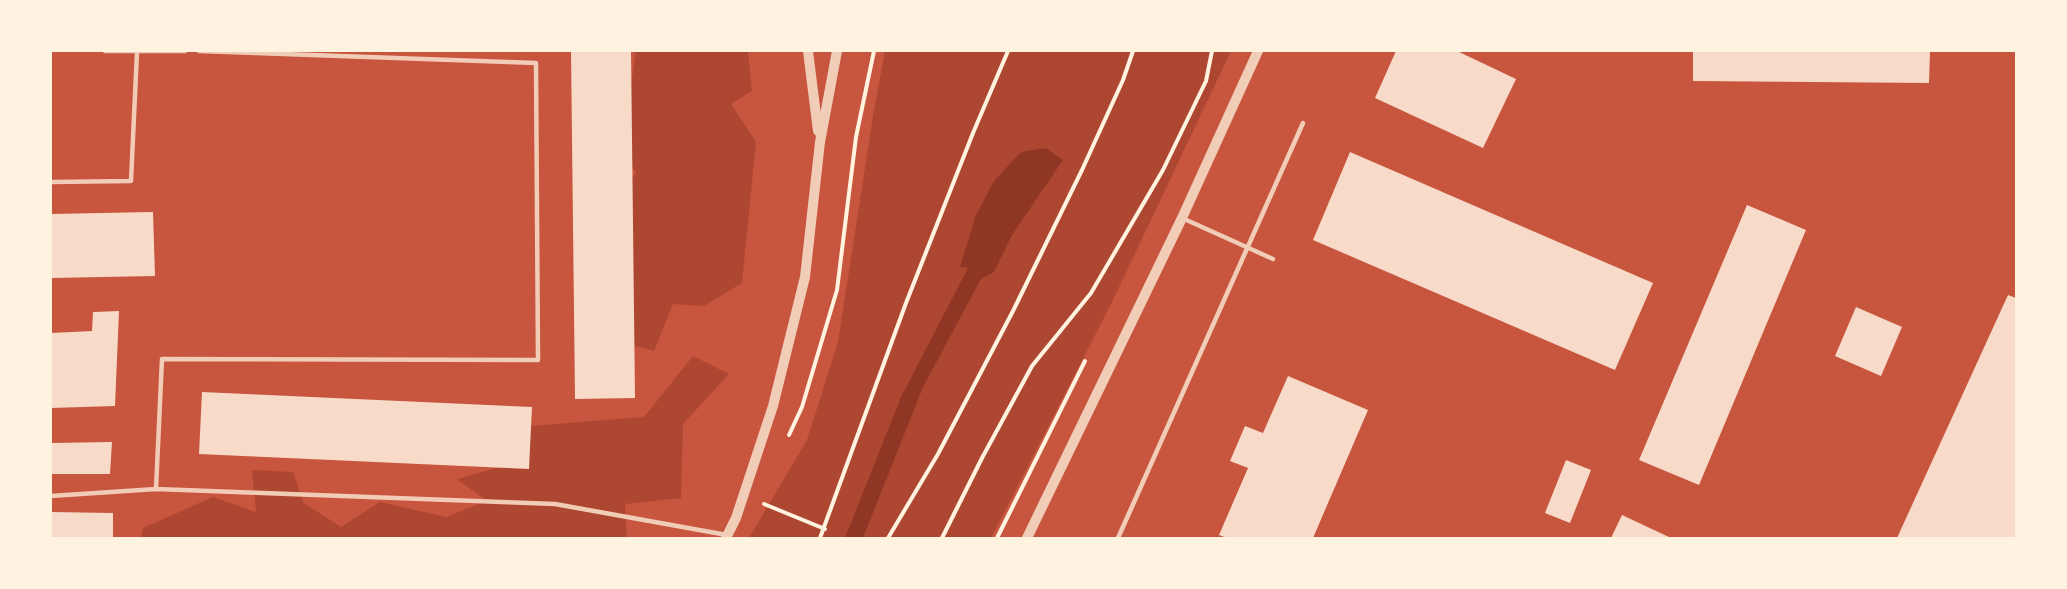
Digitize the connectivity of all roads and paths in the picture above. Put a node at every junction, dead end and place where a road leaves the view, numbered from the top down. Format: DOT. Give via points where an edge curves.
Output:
graph roads {
  1 [pos="105,51"];
  2 [pos="184,51"];
  3 [pos="199,51"];
  4 [pos="808,51"];
  5 [pos="837,51"];
  6 [pos="1008,51"];
  7 [pos="1133,51"];
  8 [pos="1212,51"];
  9 [pos="1258,51"];
  10 [pos="137,52"];
  11 [pos="1303,123"];
  12 [pos="820,142"];
  13 [pos="51,182"];
  14 [pos="1182,218"];
  15 [pos="1246,248"];
  16 [pos="1273,259"];
  17 [pos="156,489"];
  18 [pos="51,496"];
  19 [pos="760,502"];
  20 [pos="825,529"];
  21 [pos="726,537"];
  22 [pos="820,538"];
  23 [pos="888,538"];
  24 [pos="942,538"];
  25 [pos="1027,538"];
  26 [pos="1118,538"];
  1 -- 10 [label="lane"];
  2 -- 10 [label="lane"];
  3 -- 17 [label="lane" via="536,63 538,360 162,359"];
  4 -- 12 [label="street"];
  5 -- 12 [label="street"];
  6 -- 20 [label="path" via="906,303"];
  7 -- 23 [label="path" via="1082,170 1013,311 938,454"];
  8 -- 24 [label="path" via="1206,81 1164,170 1091,293 1032,366"];
  9 -- 14 [label="street"];
  10 -- 13 [label="lane" via="131,181"];
  11 -- 15 [label="lane"];
  12 -- 21 [label="street" via="805,277 773,406"];
  14 -- 15 [label="lane"];
  14 -- 25 [label="street"];
  15 -- 16 [label="lane"];
  15 -- 26 [label="lane"];
  17 -- 18 [label="lane"];
  17 -- 21 [label="lane" via="555,504"];
  19 -- 20 [label="path"];
  20 -- 22 [label="path"];
}
